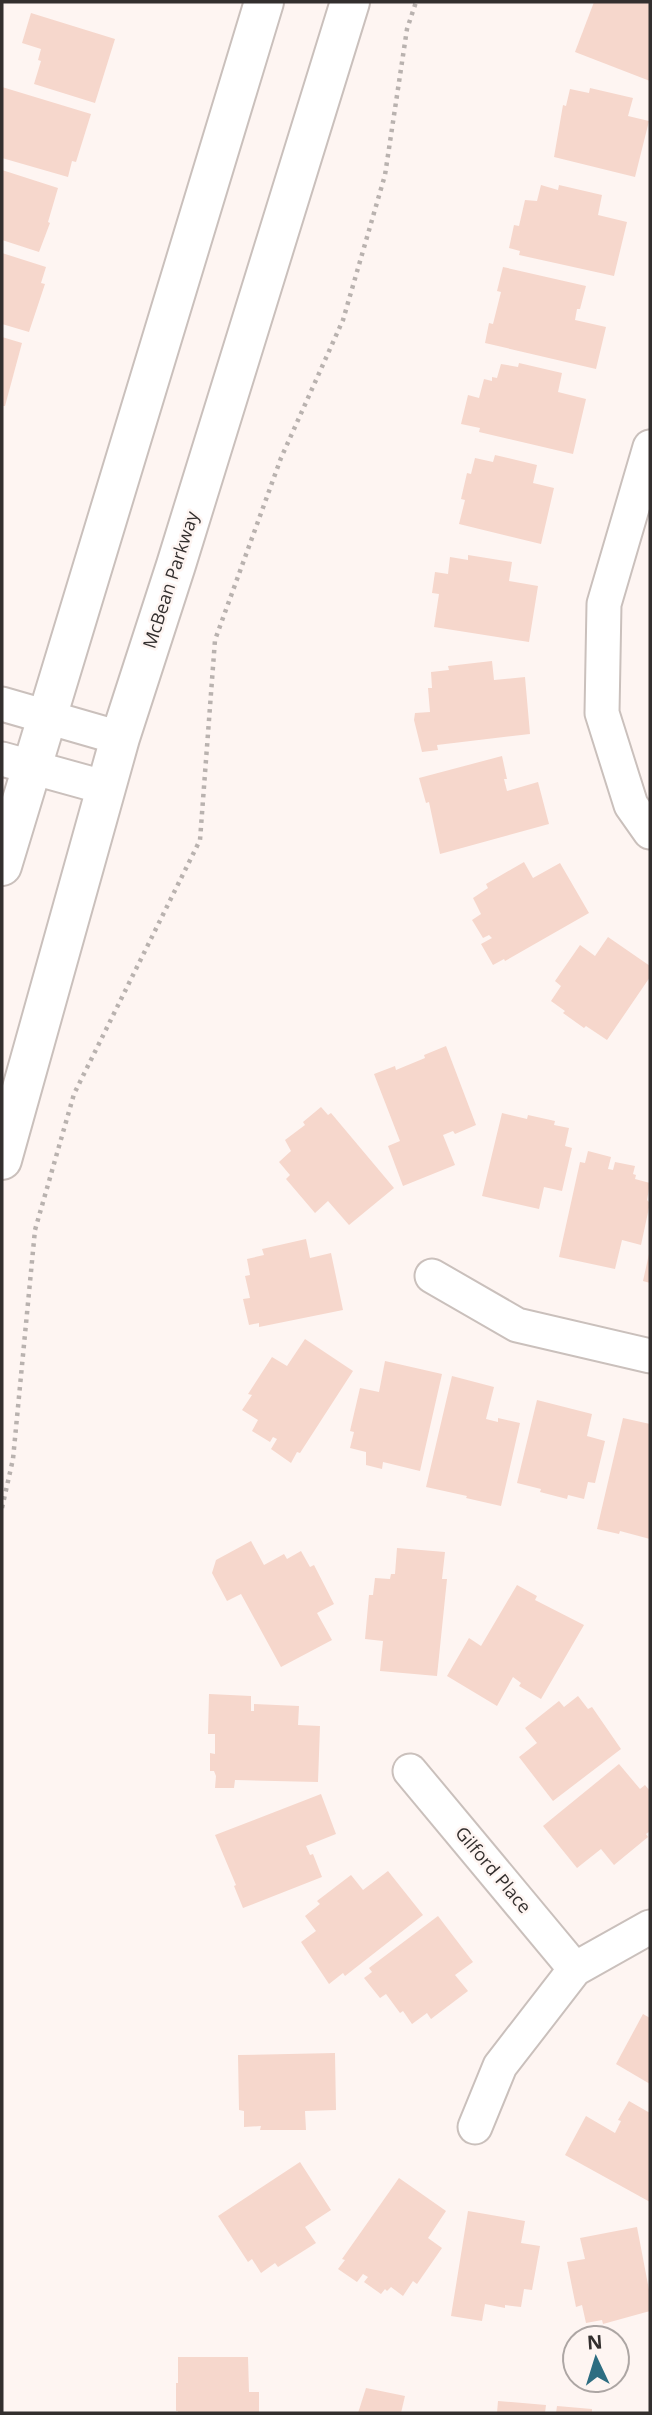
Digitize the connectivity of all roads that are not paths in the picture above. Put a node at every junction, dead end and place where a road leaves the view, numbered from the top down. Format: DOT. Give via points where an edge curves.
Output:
graph roads {
  1 [pos="264,2"];
  2 [pos="350,2"];
  3 [pos="649,462"];
  4 [pos="2,704"];
  5 [pos="46,718"];
  6 [pos="120,738"];
  7 [pos="17,763"];
  8 [pos="107,788"];
  9 [pos="650,832"];
  10 [pos="2,866"];
  11 [pos="2,1160"];
  12 [pos="432,1276"];
  13 [pos="650,1356"];
  14 [pos="410,1771"];
  15 [pos="650,1927"];
  16 [pos="575,1969"];
  17 [pos="475,2127"];
  1 -- 5 [label="main road"];
  2 -- 6 [label="main road, McBean Parkway"];
  3 -- 9 [label="street" via="604,604 602,713 631,805"];
  4 -- 5 [label="street"];
  5 -- 6 [label="street"];
  5 -- 7 [label="main road"];
  6 -- 8 [label="main road, McBean Parkway"];
  7 -- 8 [label="street"];
  7 -- 10 [label="main road"];
  8 -- 11 [label="main road, McBean Parkway"];
  12 -- 13 [label="street" via="517,1325"];
  14 -- 16 [label="street, Gilford Place"];
  15 -- 16 [label="street"];
  16 -- 17 [label="street" via="500,2066"];
}
